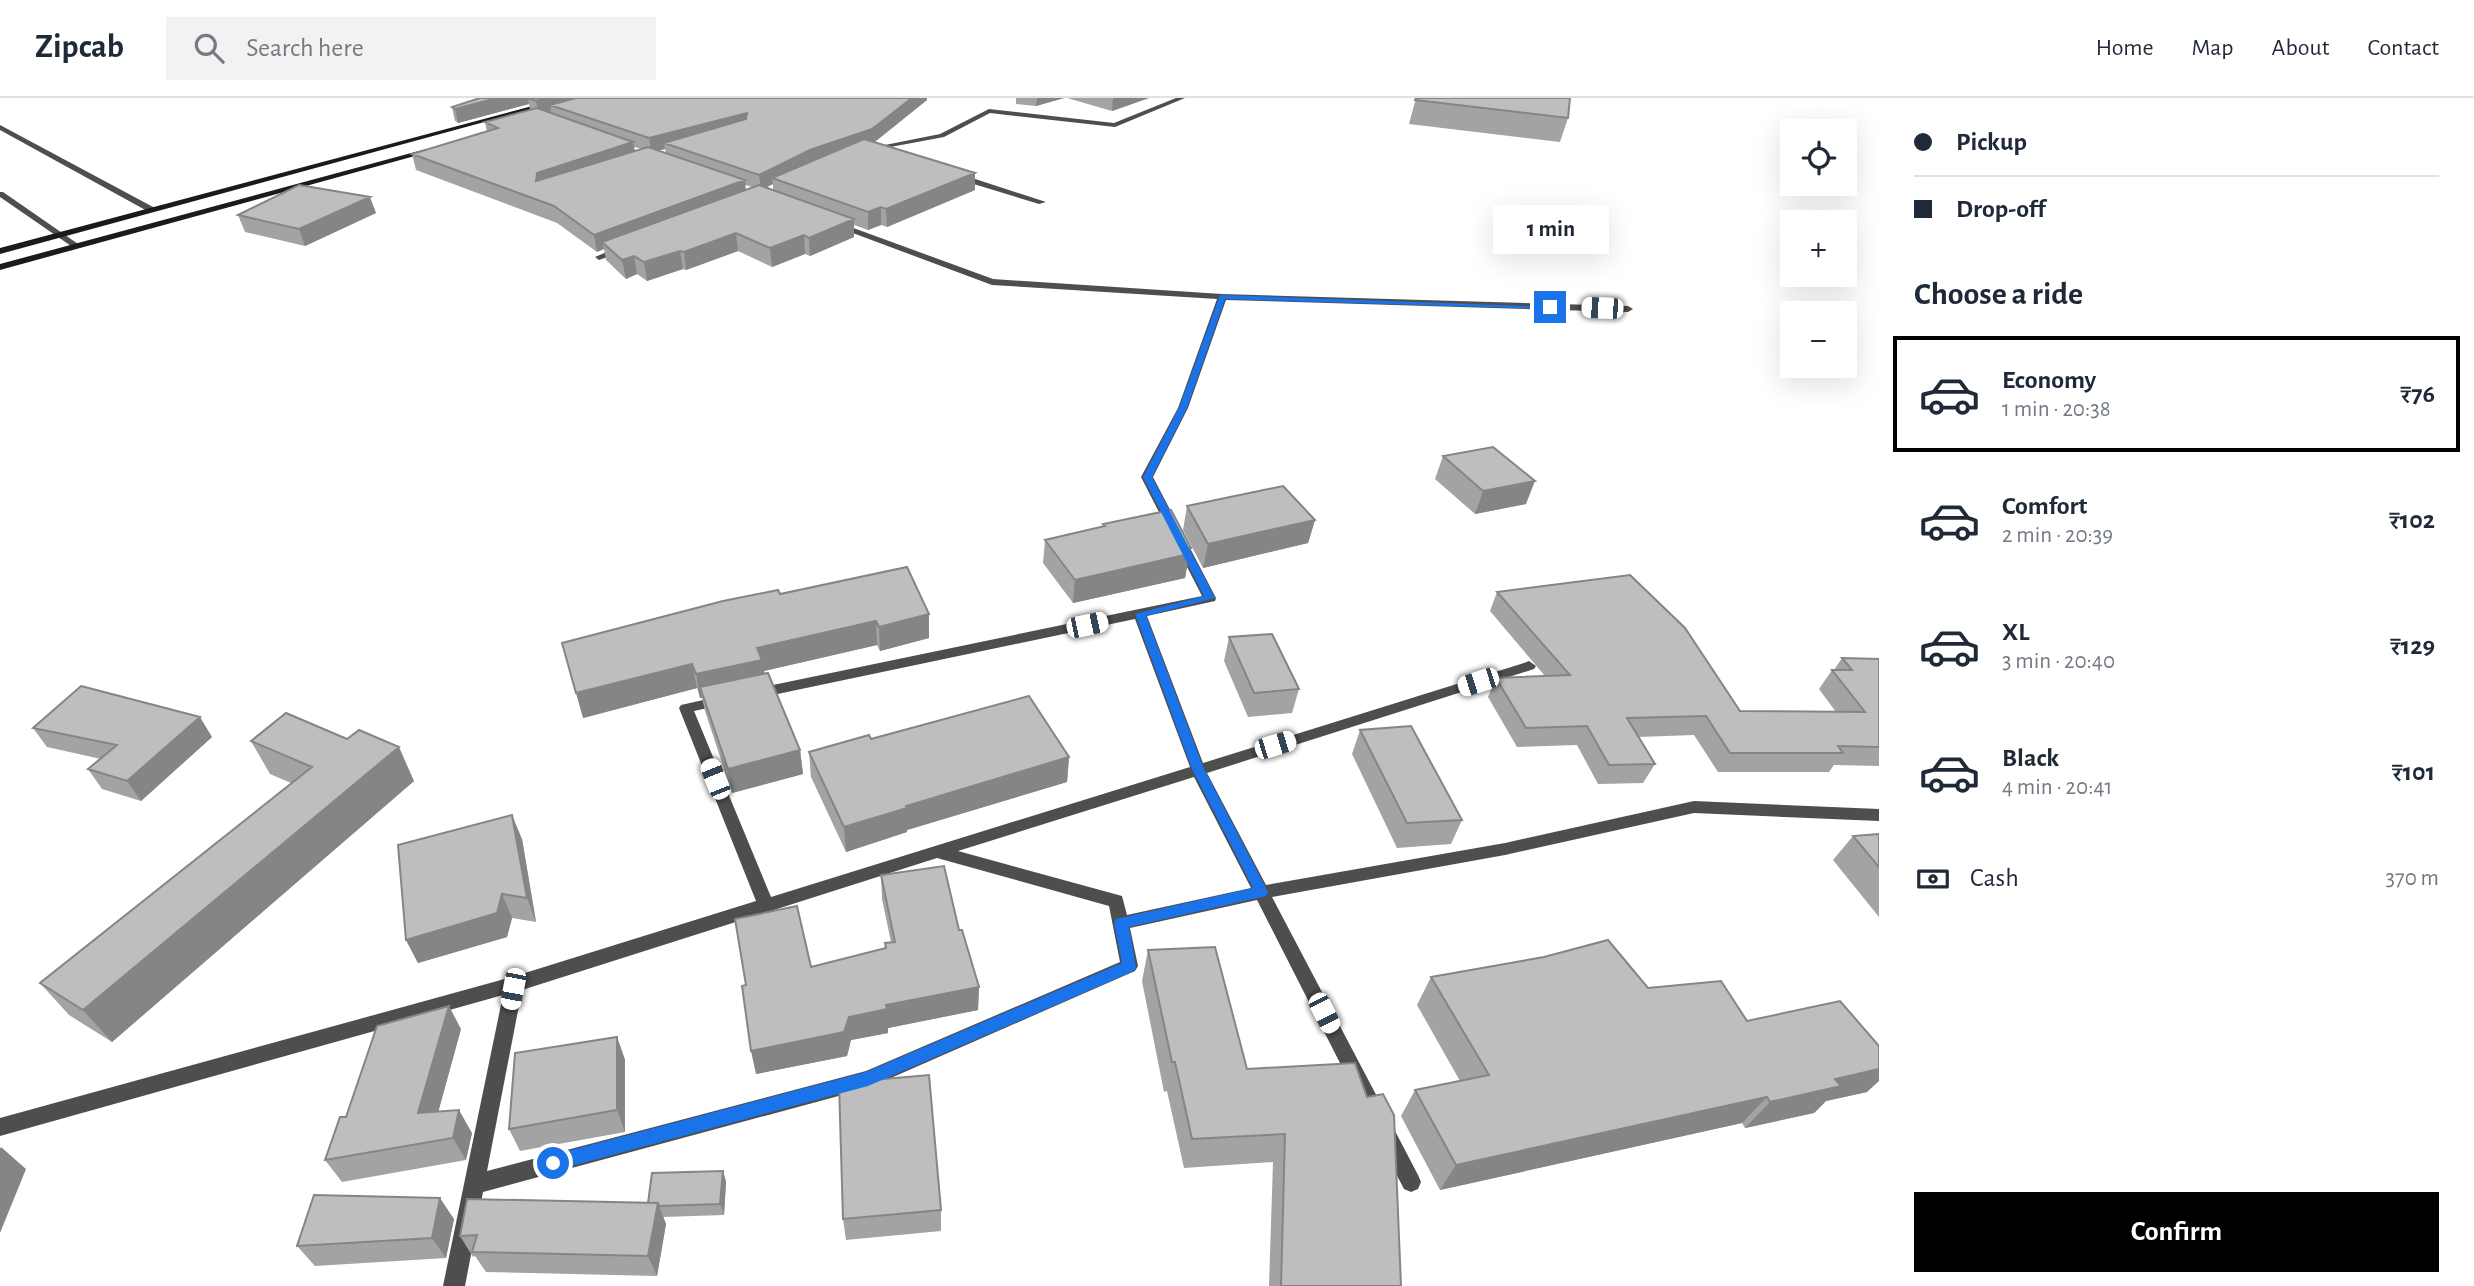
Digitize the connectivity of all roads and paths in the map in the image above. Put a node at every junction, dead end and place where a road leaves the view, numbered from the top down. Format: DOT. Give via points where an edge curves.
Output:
graph roads {
  1 [pos="569,98"];
  2 [pos="1182,98"];
  3 [pos="522,112"];
  4 [pos="534,116"];
  5 [pos="0,127"];
  6 [pos="440,148"];
  7 [pos="868,149"];
  8 [pos="857,153"];
  9 [pos="893,157"];
  10 [pos="943,172"];
  11 [pos="0,194"];
  12 [pos="1042,202"];
  13 [pos="152,210"];
  14 [pos="825,220"];
  15 [pos="60,235"];
  16 [pos="636,243"];
  17 [pos="77,246"];
  18 [pos="0,251"];
  19 [pos="598,257"];
  20 [pos="0,267"];
  21 [pos="1222,297"];
  22 [pos="1628,309"];
  23 [pos="1140,614"];
  24 [pos="1529,666"];
  25 [pos="1198,769"];
  26 [pos="1879,815"];
  27 [pos="936,852"];
  28 [pos="1262,892"];
  29 [pos="766,905"];
  30 [pos="1121,923"];
  31 [pos="512,985"];
  32 [pos="0,1127"];
  33 [pos="1411,1182"];
  34 [pos="475,1184"];
  35 [pos="454,1286"];
  1 -- 3 [label="main road"];
  2 -- 7 [label="street" via="1115,125 992,108 942,136"];
  3 -- 4 [label="street"];
  3 -- 13 [label="main road"];
  5 -- 13 [label="street"];
  6 -- 17 [label="main road"];
  7 -- 8 [label="street"];
  7 -- 9 [label="street"];
  10 -- 12 [label="street"];
  11 -- 15 [label="street"];
  13 -- 15 [label="main road"];
  14 -- 21 [label="street" via="992,282"];
  15 -- 17 [label="street"];
  15 -- 18 [label="main road"];
  16 -- 19 [label="street"];
  17 -- 20 [label="main road"];
  21 -- 22 [label="street"];
  21 -- 23 [label="street" via="1183,408 1147,477 1210,598"];
  23 -- 25 [label="street"];
  23 -- 29 [label="street" via="687,708"];
  24 -- 25 [label="street"];
  25 -- 27 [label="street"];
  25 -- 28 [label="street"];
  26 -- 28 [label="street" via="1694,807 1505,849"];
  27 -- 29 [label="street"];
  27 -- 30 [label="street" via="1116,901"];
  28 -- 30 [label="street"];
  28 -- 33 [label="street"];
  29 -- 31 [label="street"];
  30 -- 34 [label="street" via="1129,967 868,1079"];
  31 -- 32 [label="street"];
  31 -- 34 [label="street"];
  34 -- 35 [label="street"];
}
